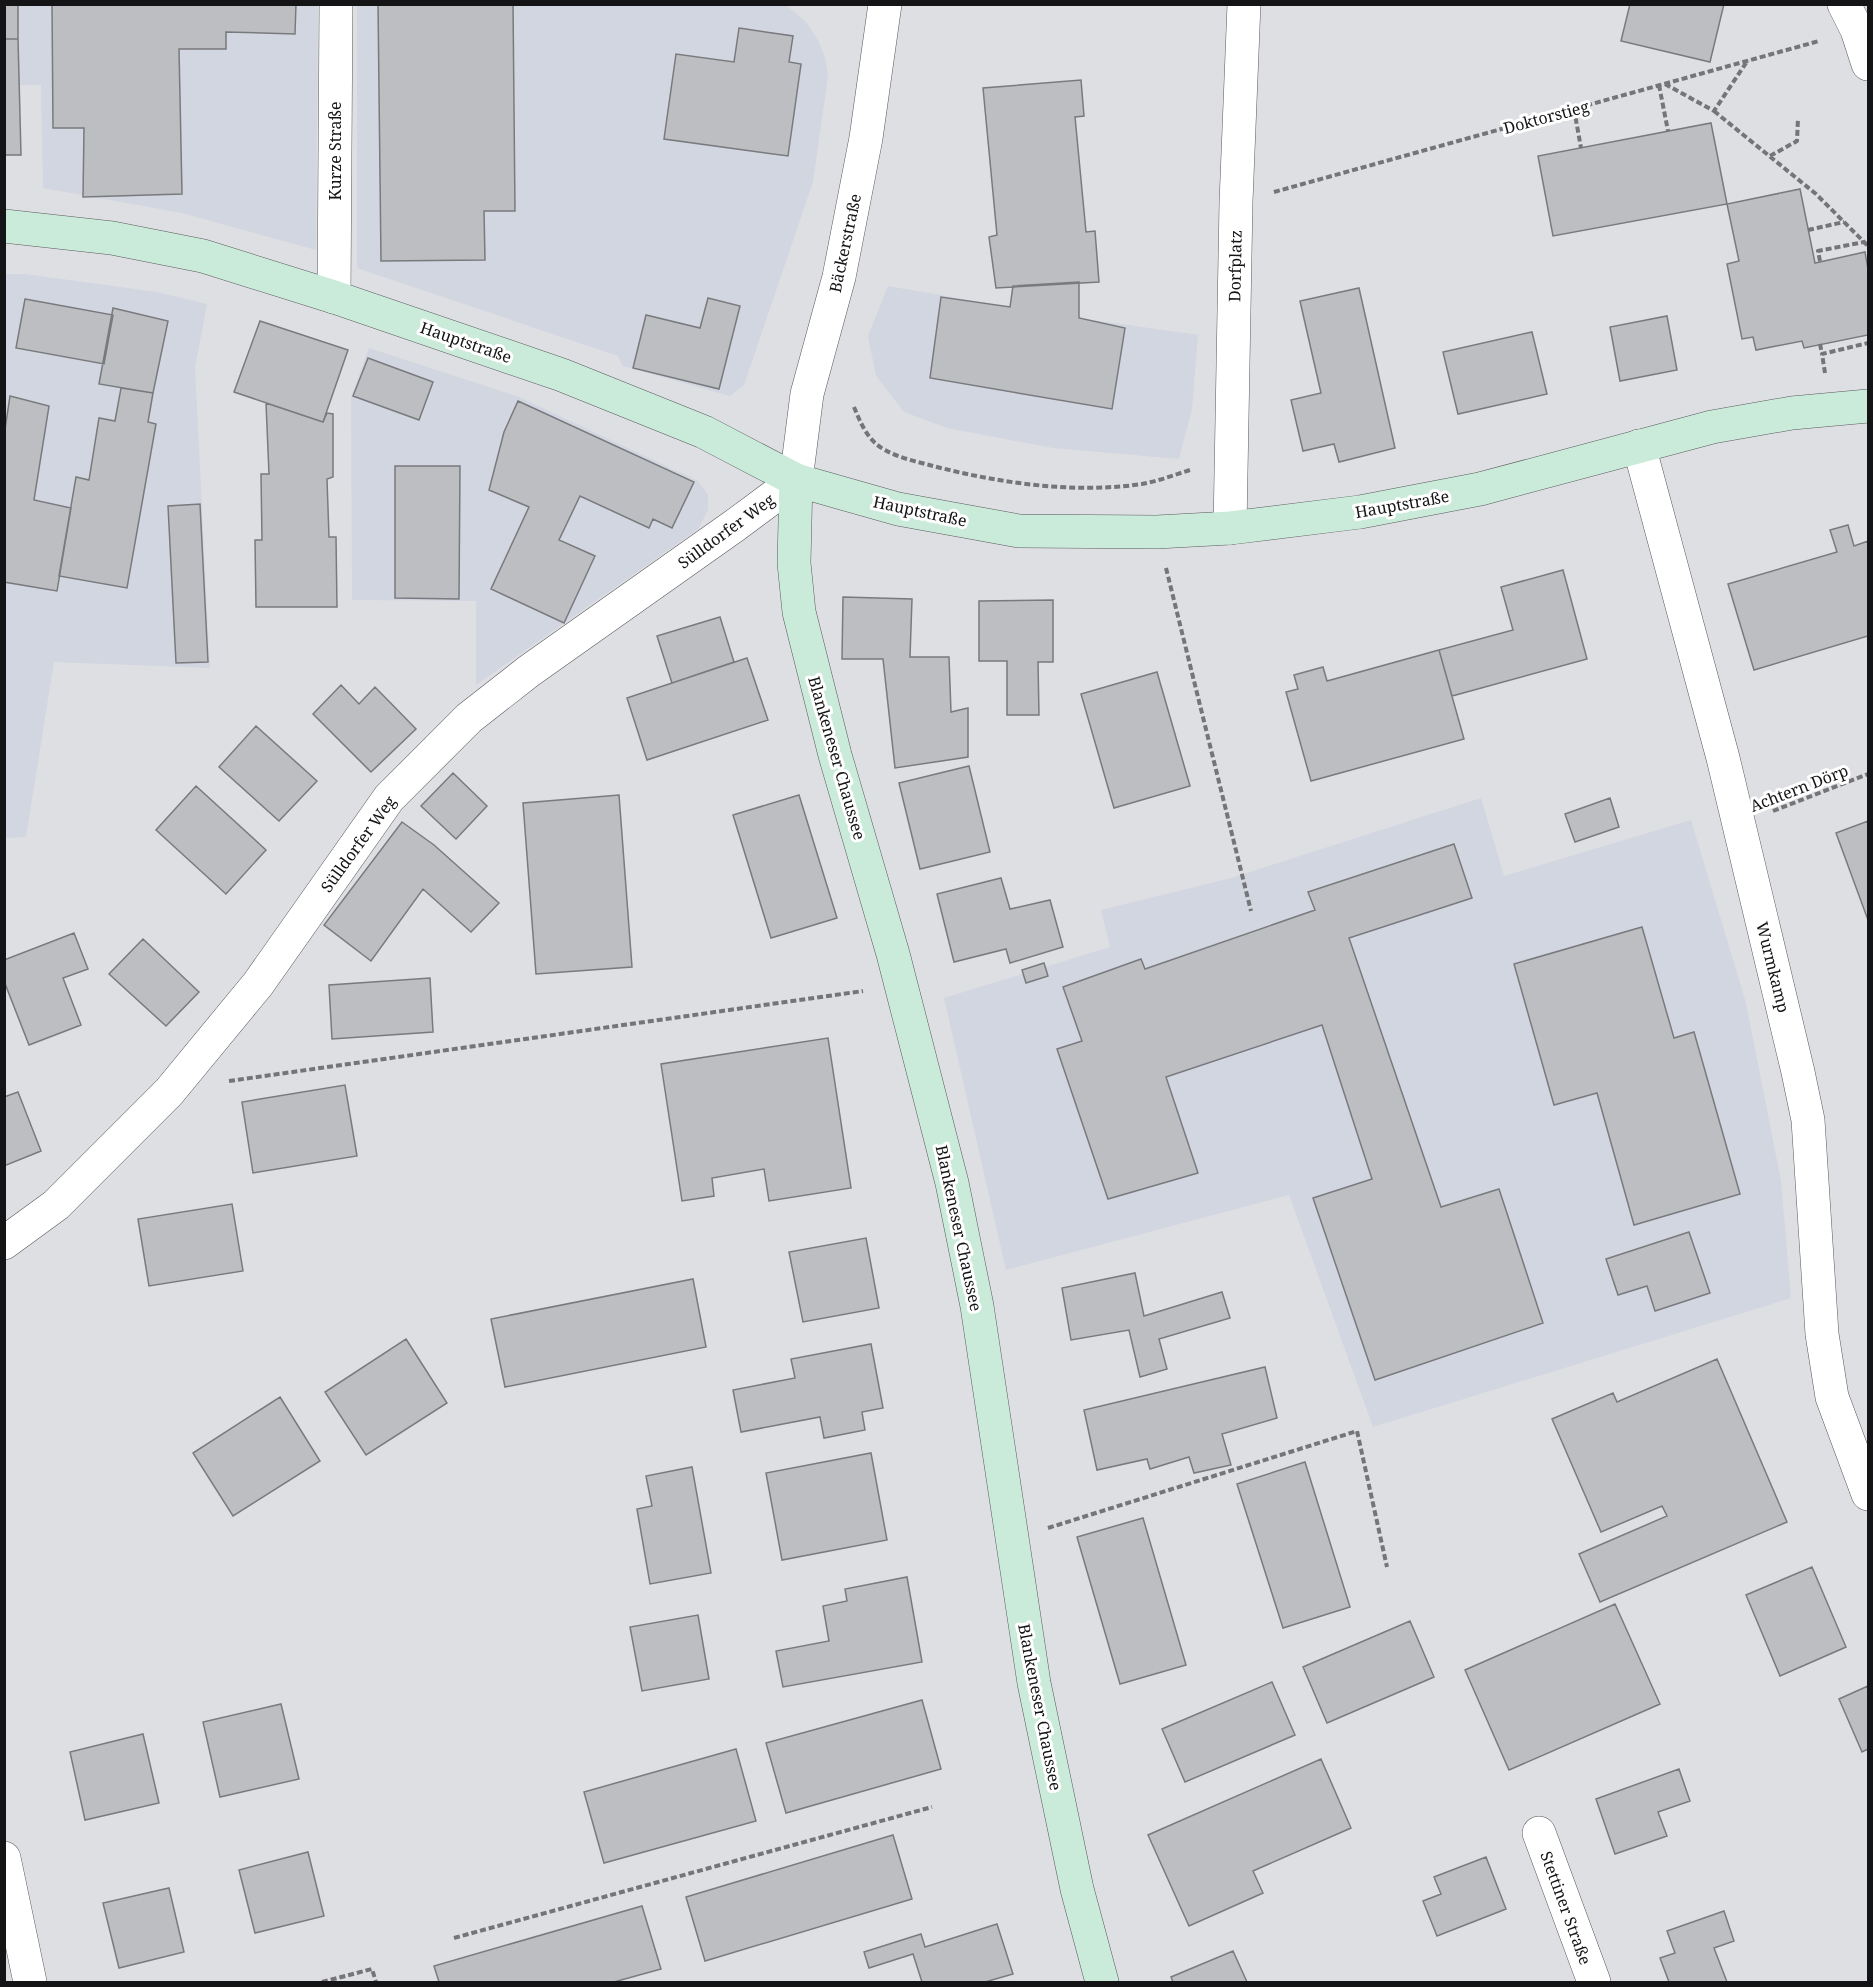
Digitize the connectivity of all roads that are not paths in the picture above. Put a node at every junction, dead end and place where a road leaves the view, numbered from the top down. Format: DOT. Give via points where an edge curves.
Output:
graph roads {
  1 [pos="336,4"];
  2 [pos="885,4"];
  3 [pos="1244,4"];
  4 [pos="1850,17"];
  5 [pos="1869,64"];
  6 [pos="4,226"];
  7 [pos="334,297"];
  8 [pos="1869,406"];
  9 [pos="1639,446"];
  10 [pos="796,480"];
  11 [pos="1230,528"];
  12 [pos="4,1243"];
  13 [pos="1869,1494"];
  14 [pos="1539,1833"];
  15 [pos="4,1858"];
  16 [pos="30,1983"];
  17 [pos="1102,1983"];
  18 [pos="1594,1983"];
  1 -- 7 [label="street, Kurze Straße"];
  2 -- 10 [label="street, Bäckerstraße" via="866,138 839,277 807,394"];
  3 -- 11 [label="street, Dorfplatz"];
  4 -- 5 [label="street"];
  6 -- 7 [label="main road, Hauptstraße" via="112,238 203,256"];
  7 -- 10 [label="main road, Hauptstraße" via="584,384 704,432"];
  8 -- 9 [label="main road, Hauptstraße" via="1792,413 1712,427"];
  9 -- 11 [label="main road, Hauptstraße" via="1440,497 1360,512"];
  9 -- 13 [label="street, Wurmkamp" via="1723,758 1808,1120 1822,1335 1832,1397"];
  10 -- 11 [label="main road, Hauptstraße" via="898,509 1019,531"];
  10 -- 12 [label="street, Sülldorfer Weg" via="469,718 389,798 258,984 169,1092 57,1205"];
  10 -- 17 [label="main road, Blankeneser Chaussee" via="794,563 799,612 952,1184 976,1306 1034,1683 1077,1889"];
  14 -- 18 [label="street, Stettiner Straße"];
  15 -- 16 [label="street"];
}
